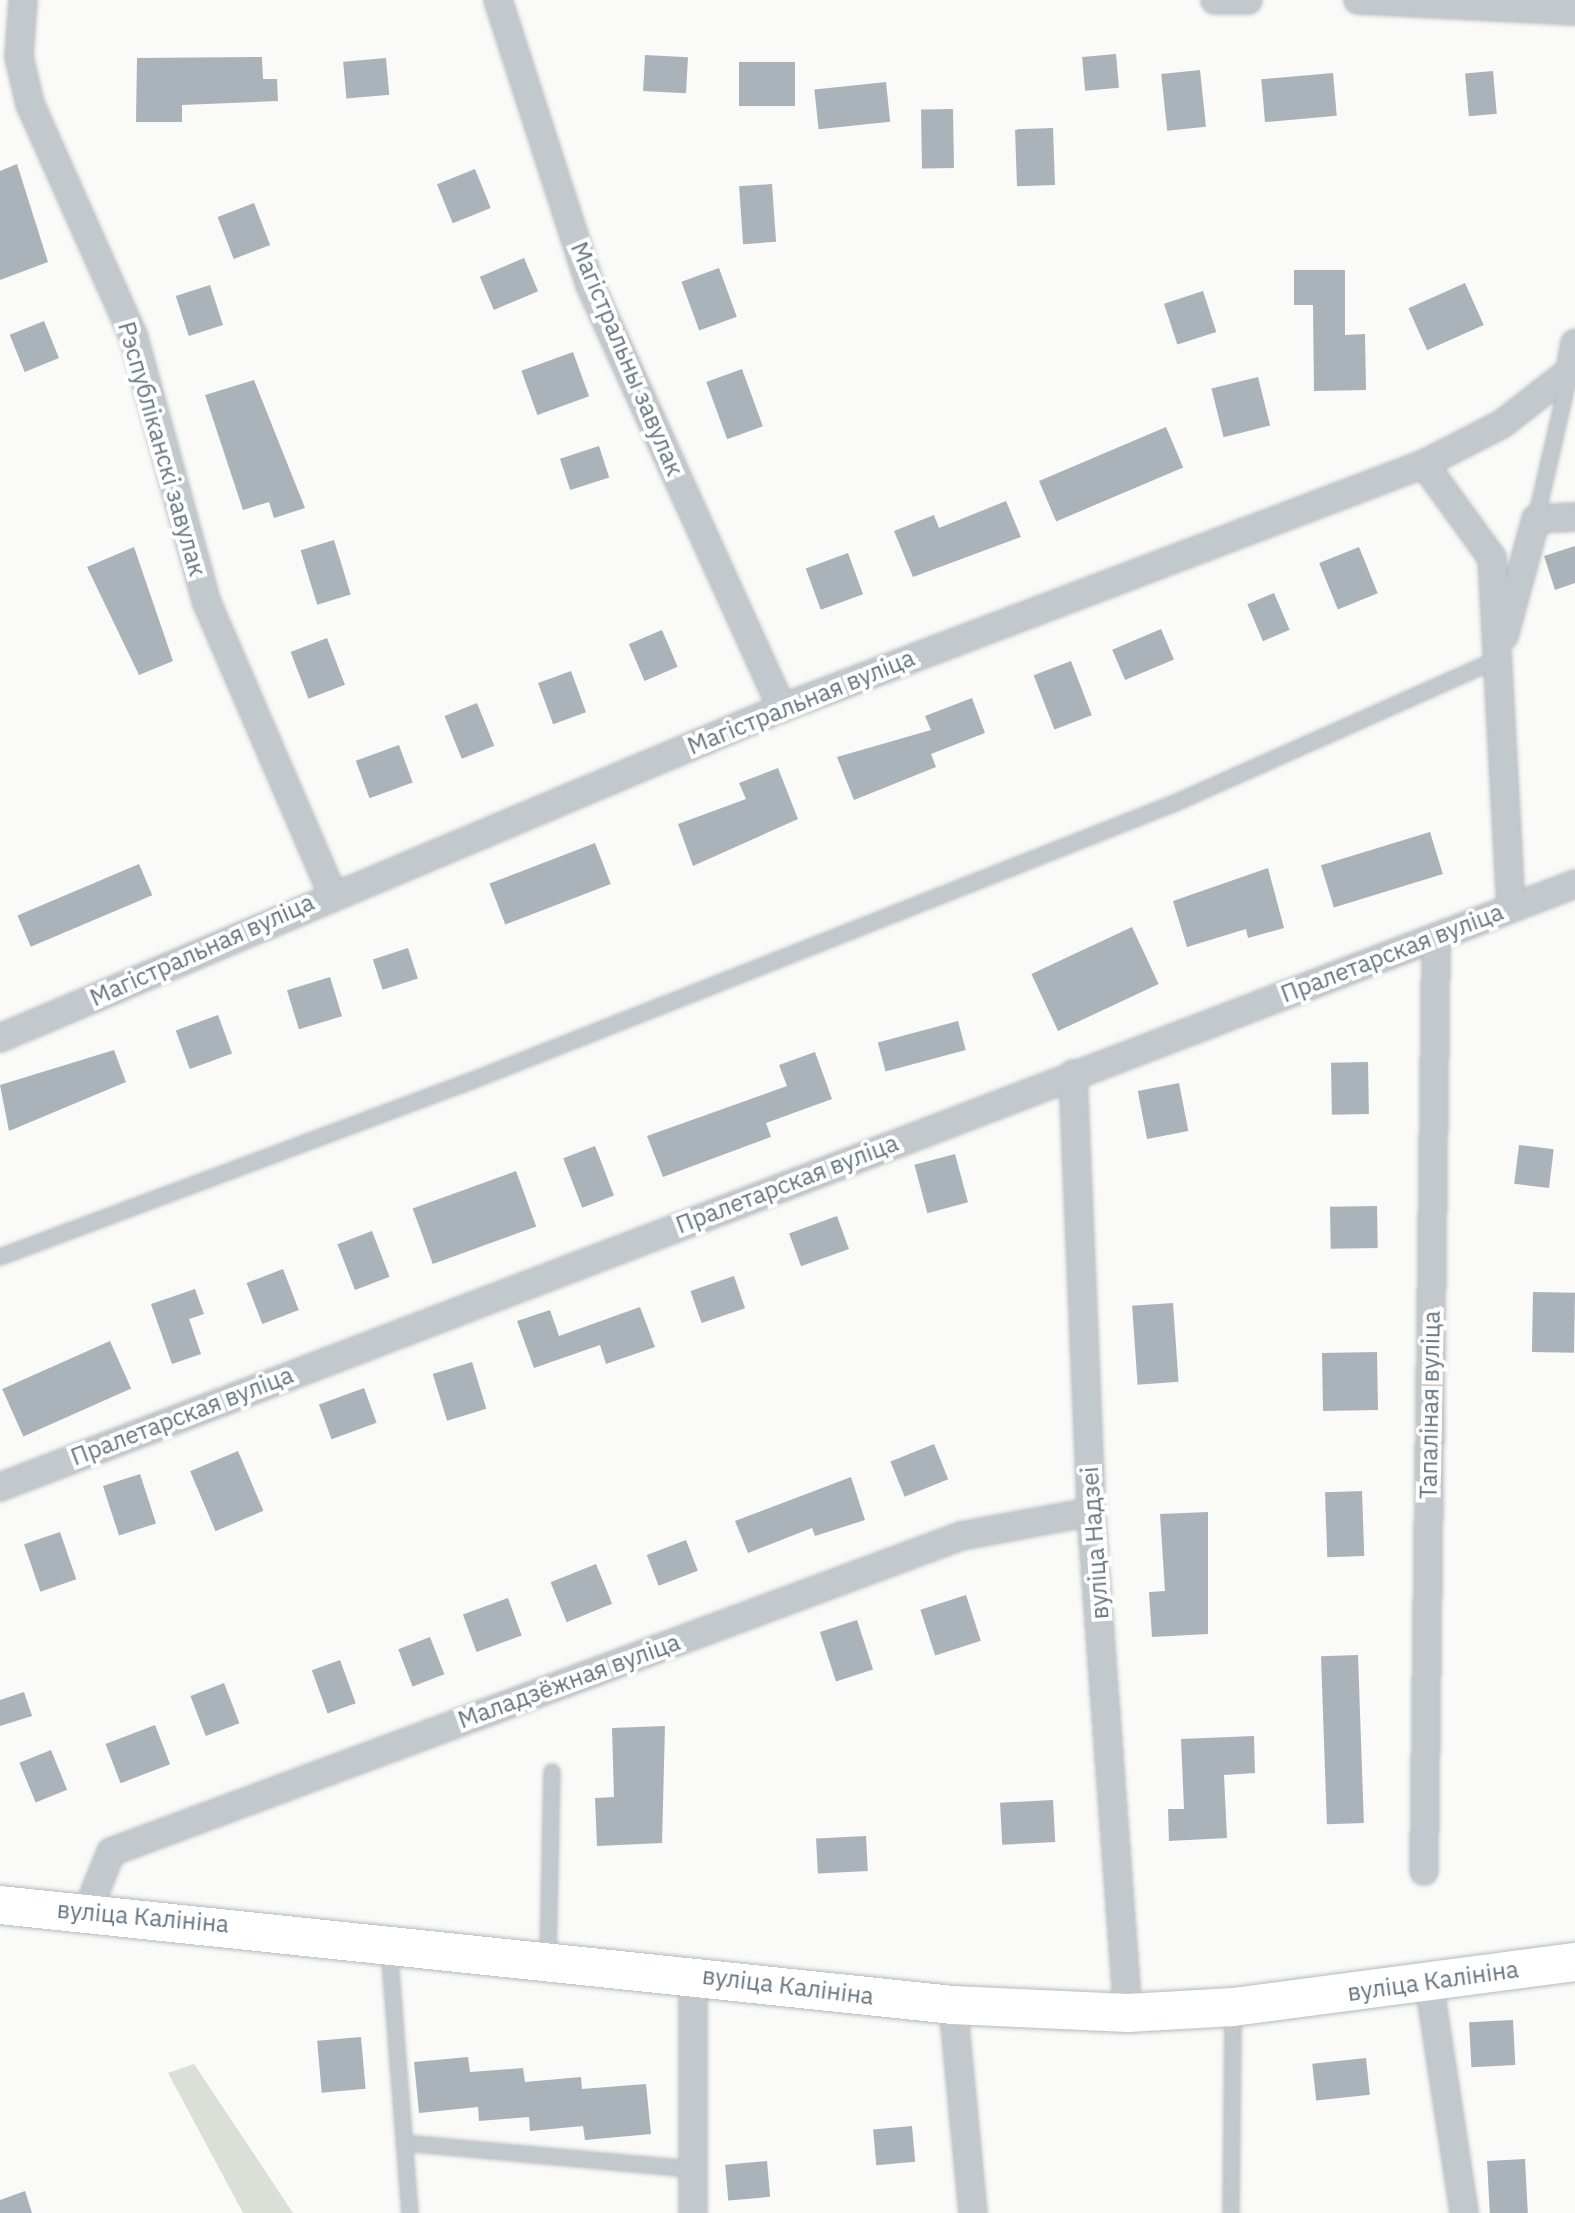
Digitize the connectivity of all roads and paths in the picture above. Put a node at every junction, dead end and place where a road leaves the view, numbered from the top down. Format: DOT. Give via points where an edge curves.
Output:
graph roads {
  1 [pos="23,0"];
  2 [pos="498,0"];
  3 [pos="1215,0"];
  4 [pos="1248,0"];
  5 [pos="1358,0"];
  6 [pos="1575,11"];
  7 [pos="1575,343"];
  8 [pos="1570,371"];
  9 [pos="1424,464"];
  10 [pos="1575,517"];
  11 [pos="1536,519"];
  12 [pos="1498,659"];
  13 [pos="782,708"];
  14 [pos="1575,884"];
  15 [pos="332,893"];
  16 [pos="1511,907"];
  17 [pos="1436,939"];
  18 [pos="0,1038"];
  19 [pos="1073,1074"];
  20 [pos="0,1257"];
  21 [pos="0,1487"];
  22 [pos="1091,1512"];
  23 [pos="552,1772"];
  24 [pos="1424,1871"];
  25 [pos="0,1905"];
  26 [pos="88,1909"];
  27 [pos="388,1942"];
  28 [pos="548,1960"];
  29 [pos="1575,1962"];
  30 [pos="693,1975"];
  31 [pos="1429,1983"];
  32 [pos="953,2005"];
  33 [pos="1233,2007"];
  34 [pos="1128,2013"];
  35 [pos="404,2143"];
  36 [pos="692,2169"];
  37 [pos="410,2213"];
  38 [pos="693,2213"];
  39 [pos="973,2213"];
  40 [pos="1231,2213"];
  41 [pos="1464,2213"];
  1 -- 15 [label="street, Рэспубліканскі завулак" via="19,57 30,104 133,335 207,603"];
  2 -- 13 [label="street, Магістральны завулак" via="590,285"];
  3 -- 4 [label="street"];
  5 -- 6 [label="street"];
  7 -- 8 [label="street"];
  8 -- 9 [label="street, Магістральная вуліца" via="1502,424"];
  8 -- 11 [label="lane"];
  9 -- 12 [label="street" via="1492,558"];
  9 -- 13 [label="street, Магістральная вуліца"];
  10 -- 11 [label="street"];
  11 -- 12 [label="street"];
  12 -- 16 [label="street"];
  12 -- 20 [label="lane" via="1161,809 461,1085"];
  13 -- 15 [label="street, Магістральная вуліца"];
  14 -- 16 [label="street, Пралетарская вуліца"];
  15 -- 18 [label="street, Магістральная вуліца"];
  16 -- 17 [label="street, Пралетарская вуліца"];
  17 -- 19 [label="street, Пралетарская вуліца"];
  17 -- 24 [label="street, Тапаліная вуліца"];
  19 -- 21 [label="street, Пралетарская вуліца"];
  19 -- 22 [label="street, вуліца Надзеі"];
  22 -- 26 [label="street, Маладзёжная вуліца" via="961,1536 111,1852"];
  22 -- 34 [label="street, вуліца Надзеі"];
  23 -- 28 [label="lane"];
  25 -- 26 [label="main road, вуліца Калініна"];
  26 -- 27 [label="main road, вуліца Калініна"];
  27 -- 28 [label="main road, вуліца Калініна"];
  27 -- 35 [label="lane"];
  28 -- 30 [label="main road, вуліца Калініна"];
  29 -- 31 [label="main road, вуліца Калініна"];
  30 -- 32 [label="main road, вуліца Калініна"];
  30 -- 36 [label="street"];
  31 -- 33 [label="main road, вуліца Калініна"];
  31 -- 41 [label="street"];
  32 -- 34 [label="main road, вуліца Калініна"];
  32 -- 39 [label="street"];
  33 -- 34 [label="main road, вуліца Калініна"];
  33 -- 40 [label="lane"];
  35 -- 36 [label="lane"];
  35 -- 37 [label="lane"];
  36 -- 38 [label="street"];
}
